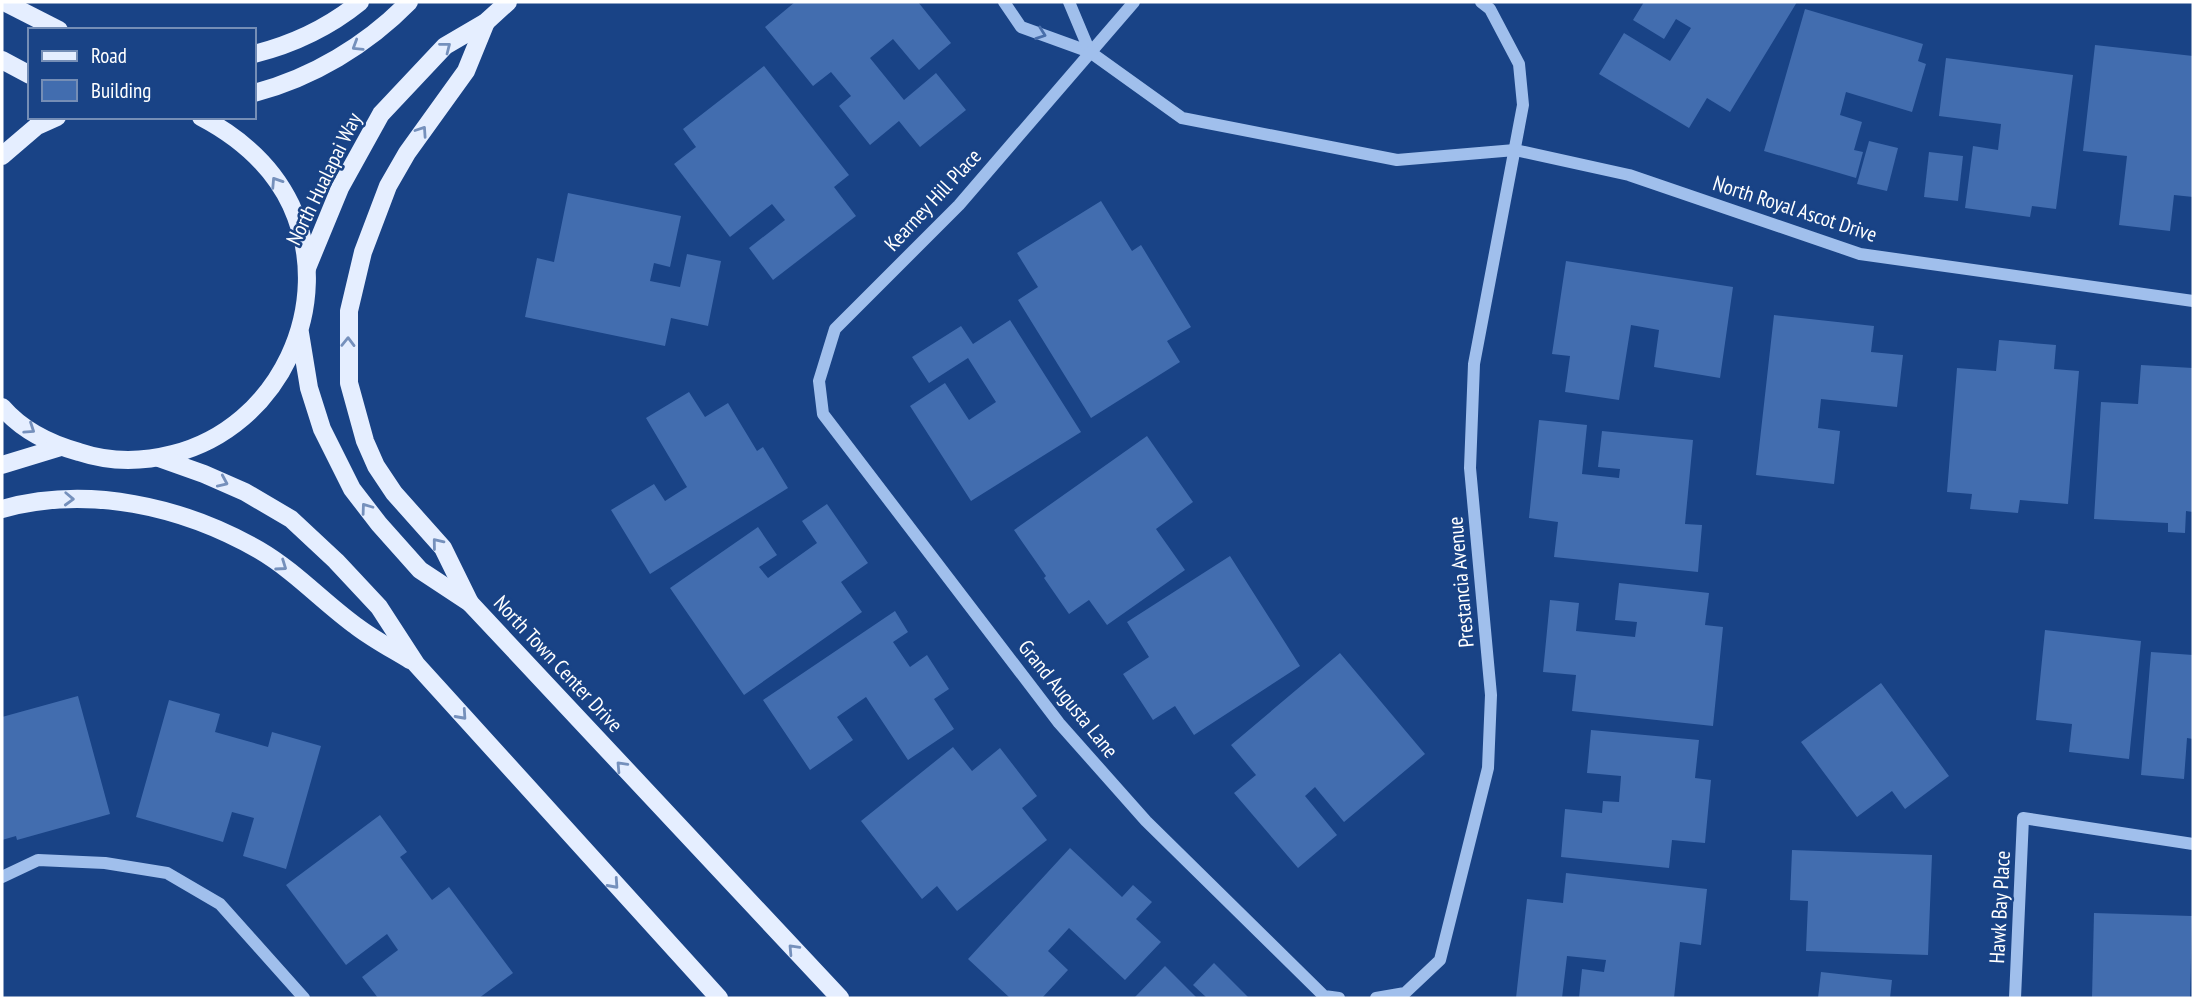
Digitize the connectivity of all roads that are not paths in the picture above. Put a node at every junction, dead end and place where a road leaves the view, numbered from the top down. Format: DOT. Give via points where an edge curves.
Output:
graph roads {
  1 [pos="4,2"];
  2 [pos="360,2"];
  3 [pos="409,2"];
  4 [pos="509,2"];
  5 [pos="1004,2"];
  6 [pos="1069,2"];
  7 [pos="1134,2"];
  8 [pos="1481,2"];
  9 [pos="486,22"];
  10 [pos="56,28"];
  11 [pos="1090,52"];
  12 [pos="256,53"];
  13 [pos="2,60"];
  14 [pos="28,74"];
  15 [pos="256,92"];
  16 [pos="53,119"];
  17 [pos="205,119"];
  18 [pos="1516,150"];
  19 [pos="2,156"];
  20 [pos="307,268"];
  21 [pos="2193,301"];
  22 [pos="300,333"];
  23 [pos="820,381"];
  24 [pos="2,407"];
  25 [pos="61,447"];
  26 [pos="159,458"];
  27 [pos="2,465"];
  28 [pos="2,509"];
  29 [pos="470,603"];
  30 [pos="416,664"];
  31 [pos="2193,844"];
  32 [pos="2,877"];
  33 [pos="304,998"];
  34 [pos="719,998"];
  35 [pos="840,998"];
  36 [pos="1339,998"];
  37 [pos="1376,998"];
  38 [pos="2015,998"];
  1 -- 10 [label="main road"];
  2 -- 12 [label="main road" via="302,40"];
  3 -- 15 [label="main road, one-way" via="363,43"];
  4 -- 9 [label="main road, North Hualapai Way"];
  5 -- 11 [label="street, North Royal Ascot Drive, one-way" via="1021,27"];
  6 -- 11 [label="street"];
  7 -- 11 [label="street"];
  8 -- 18 [label="street" via="1490,9 1519,64 1523,106"];
  20 -- 9 [label="main road, North Hualapai Way, one-way" via="340,188 381,114 444,46"];
  29 -- 9 [label="main road, one-way" via="443,548 394,493 365,441 349,383 349,311 363,252 388,186 466,71"];
  11 -- 18 [label="street, North Royal Ascot Drive" via="1182,118 1397,160"];
  11 -- 23 [label="street, Kearney Hill Place" via="959,205 835,329"];
  13 -- 14 [label="main road"];
  16 -- 19 [label="main road" via="37,126"];
  20 -- 17 [label="main road, one-way" via="298,225 273,176 252,151"];
  18 -- 21 [label="street, North Royal Ascot Drive" via="1629,175 1860,254"];
  18 -- 37 [label="street, Prestancia Avenue" via="1474,364 1470,468 1491,695 1488,768 1440,960 1405,993"];
  20 -- 22 [label="main road"];
  22 -- 26 [label="main road" via="288,364 247,416 220,436"];
  29 -- 22 [label="main road, North Town Center Drive, one-way" via="420,570 352,489 322,429 309,388"];
  23 -- 36 [label="street, Grand Augusta Lane" via="823,414 1059,723 1185,860 1324,996"];
  24 -- 25 [label="main road, one-way" via="32,432"];
  25 -- 26 [label="main road" via="93,457"];
  25 -- 27 [label="main road"];
  26 -- 30 [label="main road, one-way" via="245,492 291,519 379,607"];
  28 -- 30 [label="main road, one-way" via="55,499 109,501 176,513 260,551 307,583 355,626"];
  35 -- 29 [label="main road, North Town Center Drive, one-way"];
  30 -- 34 [label="main road, one-way"];
  31 -- 38 [label="street, Hawk Bay Place" via="2023,818"];
  32 -- 33 [label="street" via="38,860 105,863 167,873 220,904"];
}
